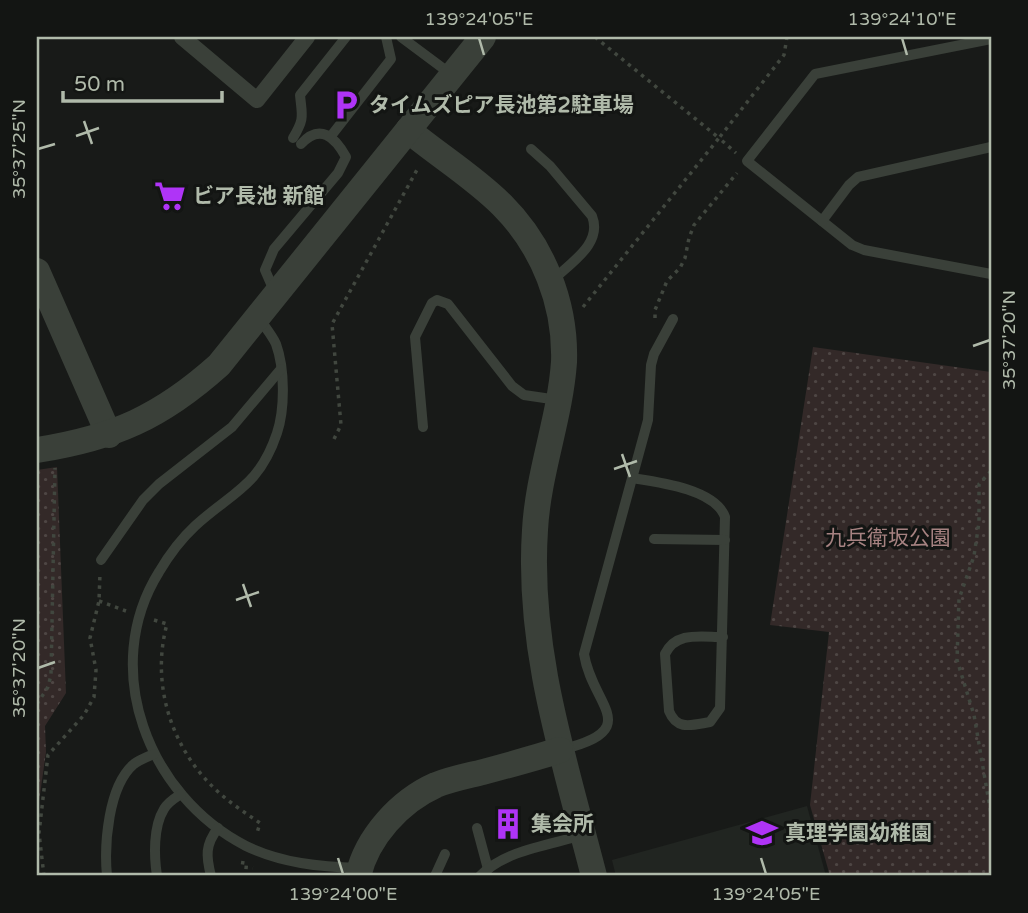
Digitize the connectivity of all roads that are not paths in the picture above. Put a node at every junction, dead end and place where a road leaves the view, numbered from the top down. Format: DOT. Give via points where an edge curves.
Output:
graph roads {
  1 [pos="182,37"];
  2 [pos="307,37"];
  3 [pos="346,37"];
  4 [pos="386,37"];
  5 [pos="401,37"];
  6 [pos="482,37"];
  7 [pos="991,38"];
  8 [pos="452,75"];
  9 [pos="408,130"];
  10 [pos="331,136"];
  11 [pos="991,147"];
  12 [pos="531,149"];
  13 [pos="822,221"];
  14 [pos="37,271"];
  15 [pos="991,274"];
  16 [pos="551,282"];
  17 [pos="276,295"];
  18 [pos="259,318"];
  19 [pos="673,319"];
  20 [pos="281,369"];
  21 [pos="558,400"];
  22 [pos="423,427"];
  23 [pos="109,435"];
  24 [pos="46,456"];
  25 [pos="632,478"];
  26 [pos="654,539"];
  27 [pos="725,540"];
  28 [pos="101,560"];
  29 [pos="723,637"];
  30 [pos="560,750"];
  31 [pos="154,754"];
  32 [pos="181,794"];
  33 [pos="218,828"];
  34 [pos="477,828"];
  35 [pos="583,835"];
  36 [pos="445,853"];
  37 [pos="359,872"];
  38 [pos="484,872"];
  39 [pos="107,876"];
  40 [pos="157,876"];
  41 [pos="211,876"];
  42 [pos="435,876"];
  43 [pos="594,876"];
  1 -- 2 [label="street" via="257,100"];
  3 -- 10 [label="lane" via="300,95 304,114 297,141 322,133"];
  4 -- 10 [label="lane" via="391,59"];
  5 -- 8 [label="lane"];
  6 -- 8 [label="street"];
  7 -- 13 [label="lane" via="815,74 747,162"];
  8 -- 9 [label="street"];
  9 -- 16 [label="street" via="501,204 533,244"];
  9 -- 17 [label="street"];
  10 -- 17 [label="lane" via="346,157 338,173 274,249 265,270"];
  11 -- 13 [label="lane" via="859,177"];
  12 -- 16 [label="lane" via="594,222 591,243"];
  13 -- 15 [label="lane" via="864,250"];
  14 -- 23 [label="street"];
  16 -- 21 [label="street" via="565,350"];
  17 -- 18 [label="street"];
  18 -- 20 [label="lane" via="276,344"];
  18 -- 23 [label="street" via="219,365 188,392"];
  19 -- 25 [label="lane" via="651,365 648,420"];
  20 -- 28 [label="lane" via="232,427 142,500"];
  20 -- 31 [label="lane" via="283,411 258,472 185,537 158,573 137,622 133,686"];
  21 -- 22 [label="lane" via="519,392 448,304 437,300 415,337"];
  21 -- 30 [label="street" via="537,501 533,586 541,663"];
  23 -- 24 [label="street"];
  25 -- 27 [label="lane" via="684,489 715,502 725,517"];
  25 -- 30 [label="lane" via="584,654 589,676 606,706 606,727 591,742"];
  26 -- 27 [label="lane"];
  27 -- 29 [label="lane"];
  29 -- 29 [label="lane" via="717,715 710,722 678,724 668,711 664,654 681,637"];
  30 -- 35 [label="street"];
  30 -- 37 [label="street" via="425,791 393,816 375,838"];
  31 -- 32 [label="lane"];
  31 -- 39 [label="lane" via="133,765 119,788 107,831"];
  32 -- 33 [label="lane"];
  32 -- 40 [label="lane" via="162,815 156,845"];
  33 -- 37 [label="lane" via="254,849 288,861"];
  33 -- 41 [label="lane" via="206,846"];
  34 -- 38 [label="lane"];
  35 -- 38 [label="lane" via="512,856"];
  35 -- 43 [label="street"];
  36 -- 42 [label="lane"];
}
